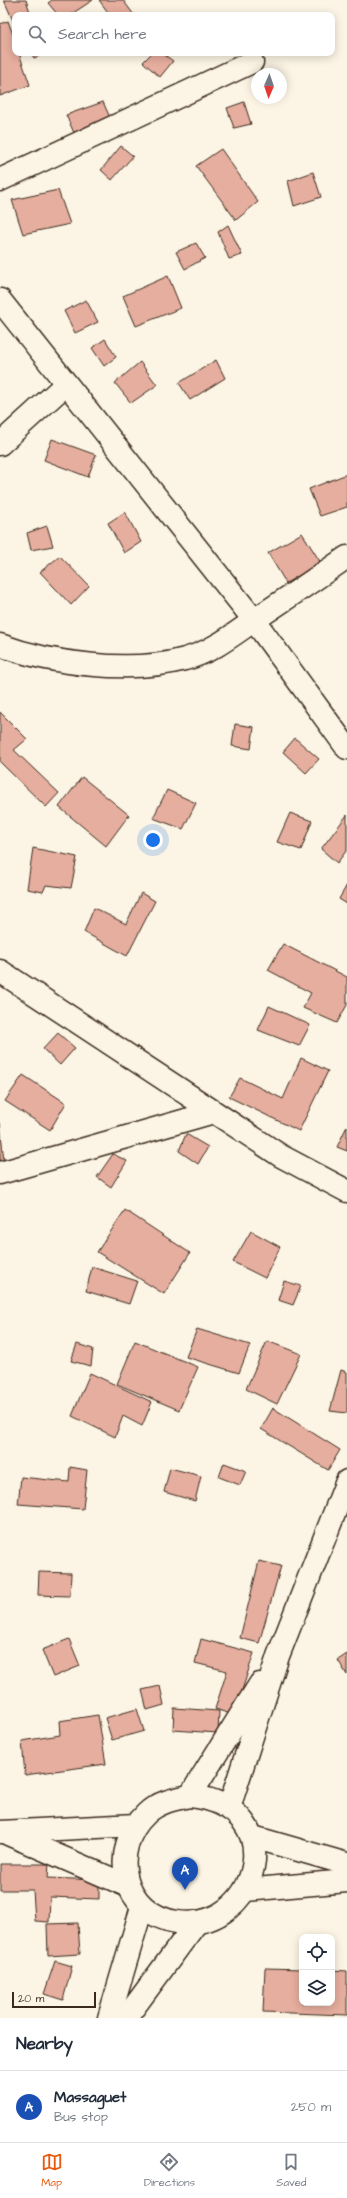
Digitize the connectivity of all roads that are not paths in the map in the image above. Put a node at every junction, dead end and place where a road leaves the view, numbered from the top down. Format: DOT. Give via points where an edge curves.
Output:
graph roads {
  1 [pos="252,62"];
  2 [pos="0,180"];
  3 [pos="0,300"];
  4 [pos="66,384"];
  5 [pos="0,444"];
  6 [pos="347,557"];
  7 [pos="254,620"];
  8 [pos="0,645"];
  9 [pos="347,748"];
  10 [pos="0,971"];
  11 [pos="214,1112"];
  12 [pos="0,1173"];
  13 [pos="347,1191"];
  14 [pos="347,1480"];
  15 [pos="278,1656"];
  16 [pos="190,1796"];
  17 [pos="229,1808"];
  18 [pos="136,1825"];
  19 [pos="2,1832"];
  20 [pos="253,1838"];
  21 [pos="347,1864"];
  22 [pos="347,1881"];
  23 [pos="128,1886"];
  24 [pos="244,1890"];
  25 [pos="142,1907"];
  26 [pos="197,1922"];
  27 [pos="109,2018"];
  28 [pos="126,2018"];
  1 -- 2 [label="main road"];
  3 -- 4 [label="main road"];
  4 -- 5 [label="main road"];
  4 -- 7 [label="main road"];
  6 -- 7 [label="main road"];
  7 -- 8 [label="main road" via="223,642 186,659 161,664 92,666"];
  7 -- 9 [label="main road"];
  10 -- 11 [label="main road"];
  11 -- 12 [label="main road"];
  11 -- 13 [label="main road" via="281,1156"];
  14 -- 15 [label="main road"];
  15 -- 16 [label="main road"];
  15 -- 17 [label="main road"];
  16 -- 17 [label="main road" via="217,1802"];
  16 -- 18 [label="main road" via="159,1804 146,1813"];
  17 -- 20 [label="main road" via="243,1821"];
  18 -- 19 [label="main road"];
  18 -- 23 [label="main road" via="127,1844 124,1865"];
  19 -- 23 [label="main road"];
  20 -- 21 [label="main road"];
  20 -- 24 [label="main road" via="252,1874"];
  22 -- 24 [label="main road"];
  23 -- 25 [label="main road"];
  24 -- 26 [label="main road" via="227,1909 216,1916"];
  25 -- 26 [label="main road" via="159,1917 178,1922"];
  25 -- 27 [label="main road"];
  26 -- 28 [label="main road"];
}
